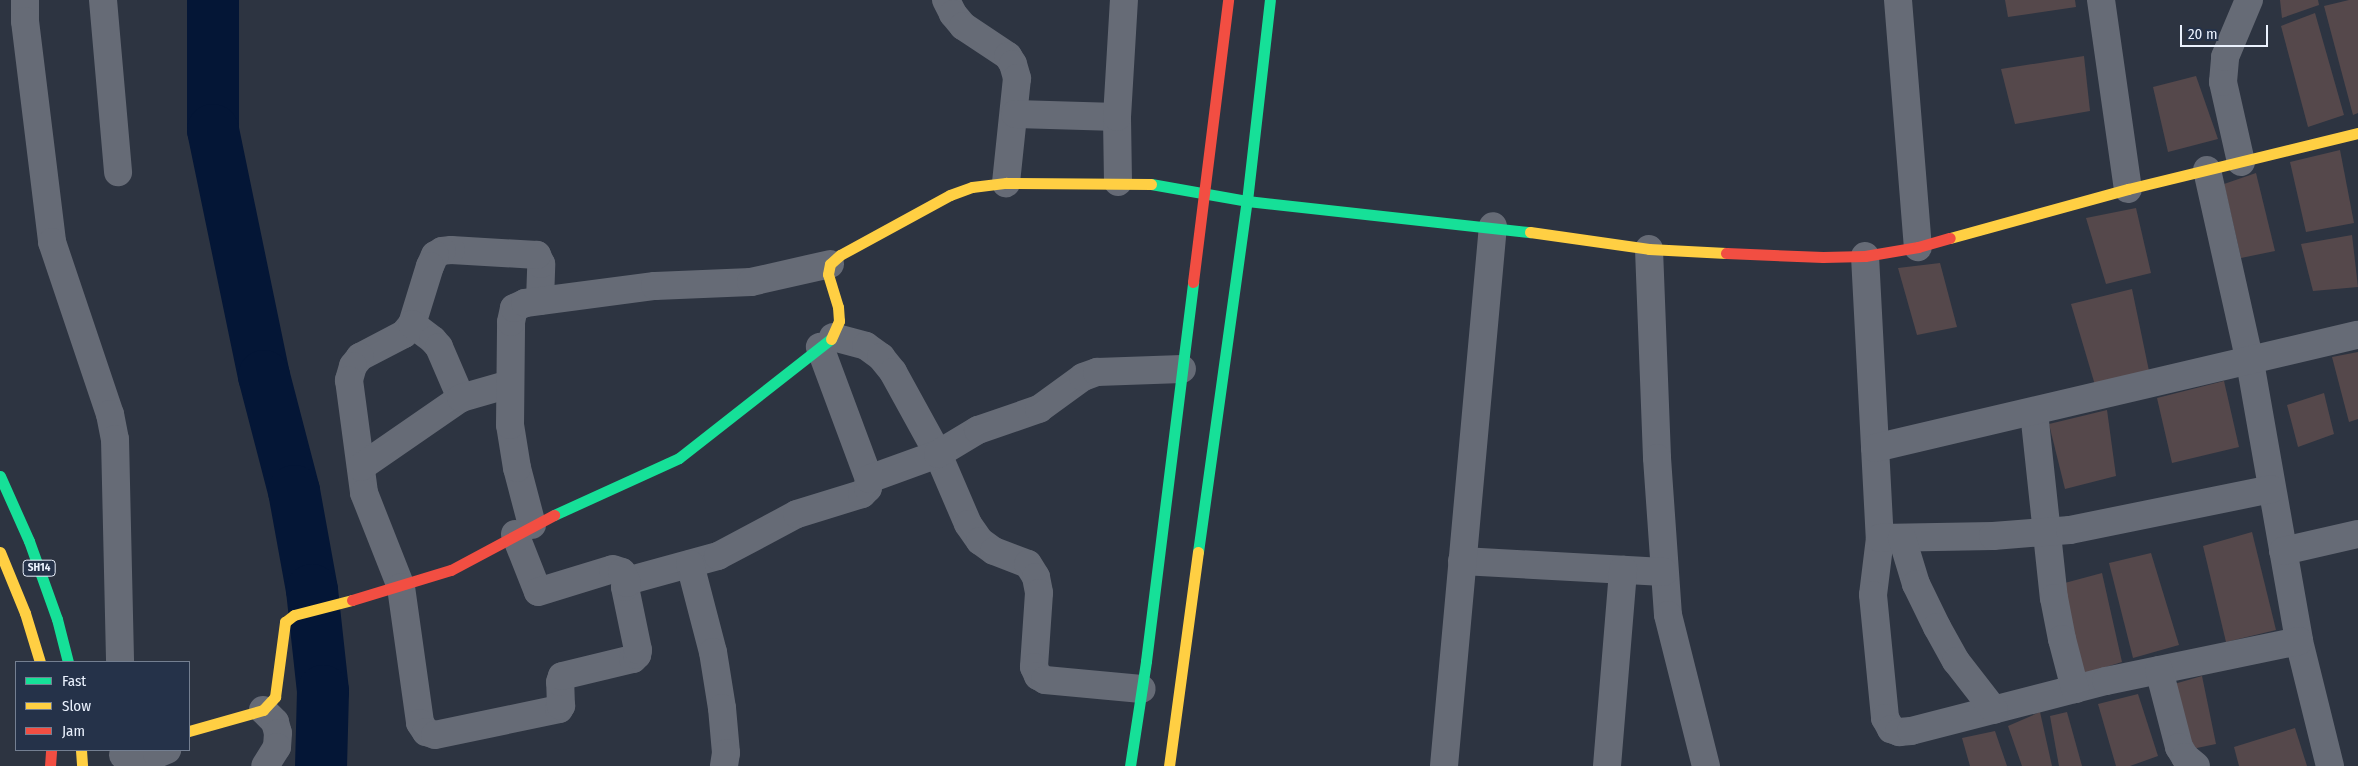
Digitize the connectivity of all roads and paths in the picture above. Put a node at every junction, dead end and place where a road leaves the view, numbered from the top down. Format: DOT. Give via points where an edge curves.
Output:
graph roads {
  1 [pos="25,0"];
  2 [pos="103,0"];
  3 [pos="946,0"];
  4 [pos="1124,0"];
  5 [pos="1228,0"];
  6 [pos="1270,0"];
  7 [pos="1898,0"];
  8 [pos="2101,0"];
  9 [pos="2249,0"];
  10 [pos="1015,114"];
  11 [pos="1117,116"];
  12 [pos="2358,133"];
  13 [pos="2241,162"];
  14 [pos="2207,170"];
  15 [pos="118,172"];
  16 [pos="1118,182"];
  17 [pos="1006,183"];
  18 [pos="2128,189"];
  19 [pos="1204,192"];
  20 [pos="1247,201"];
  21 [pos="1493,226"];
  22 [pos="1918,248"];
  23 [pos="1649,249"];
  24 [pos="1865,256"];
  25 [pos="830,264"];
  26 [pos="540,301"];
  27 [pos="412,324"];
  28 [pos="2358,335"];
  29 [pos="827,342"];
  30 [pos="2250,362"];
  31 [pos="1182,369"];
  32 [pos="510,384"];
  33 [pos="461,398"];
  34 [pos="2034,412"];
  35 [pos="1875,448"];
  36 [pos="938,454"];
  37 [pos="361,467"];
  38 [pos="0,476"];
  39 [pos="869,479"];
  40 [pos="2271,488"];
  41 [pos="523,530"];
  42 [pos="2047,531"];
  43 [pos="2358,534"];
  44 [pos="1891,538"];
  45 [pos="29,541"];
  46 [pos="0,548"];
  47 [pos="2283,551"];
  48 [pos="0,552"];
  49 [pos="1462,561"];
  50 [pos="690,564"];
  51 [pos="1623,570"];
  52 [pos="1664,572"];
  53 [pos="627,583"];
  54 [pos="399,587"];
  55 [pos="2299,641"];
  56 [pos="40,661"];
  57 [pos="68,661"];
  58 [pos="120,661"];
  59 [pos="2159,670"];
  60 [pos="1142,689"];
  61 [pos="2076,689"];
  62 [pos="263,710"];
  63 [pos="1994,710"];
  64 [pos="190,731"];
  65 [pos="51,751"];
  66 [pos="81,751"];
  67 [pos="165,751"];
  68 [pos="123,757"];
  69 [pos="50,766"];
  70 [pos="82,766"];
  71 [pos="265,766"];
  72 [pos="724,766"];
  73 [pos="1130,766"];
  74 [pos="1169,766"];
  75 [pos="1444,766"];
  76 [pos="1607,766"];
  77 [pos="1706,766"];
  78 [pos="2196,766"];
  79 [pos="2330,766"];
  1 -- 58 [label="street" via="52,242 110,414 115,439"];
  2 -- 15 [label="street"];
  3 -- 10 [label="street" via="952,14 963,26 1008,56 1017,78"];
  4 -- 11 [label="street"];
  5 -- 19 [label="street"];
  6 -- 20 [label="street"];
  7 -- 22 [label="street"];
  8 -- 18 [label="street"];
  9 -- 13 [label="street" via="2225,57 2223,82"];
  10 -- 11 [label="street"];
  10 -- 17 [label="street"];
  11 -- 16 [label="street"];
  12 -- 13 [label="street"];
  13 -- 14 [label="street"];
  14 -- 18 [label="street"];
  14 -- 30 [label="street"];
  16 -- 17 [label="street"];
  16 -- 19 [label="street"];
  17 -- 25 [label="street" via="972,187 950,195 840,255"];
  18 -- 22 [label="street"];
  19 -- 20 [label="street"];
  19 -- 31 [label="street"];
  20 -- 21 [label="street"];
  20 -- 74 [label="street"];
  21 -- 23 [label="street"];
  21 -- 49 [label="street"];
  22 -- 24 [label="street"];
  23 -- 24 [label="street"];
  23 -- 52 [label="street"];
  24 -- 35 [label="street"];
  25 -- 26 [label="street" via="751,282 655,286"];
  25 -- 29 [label="street" via="828,274 839,321"];
  26 -- 27 [label="street" via="541,264 537,255 442,251 435,255 430,266"];
  26 -- 32 [label="street" via="514,308"];
  27 -- 33 [label="street" via="439,347"];
  27 -- 37 [label="street" via="404,334 360,357 353,366 349,380"];
  28 -- 30 [label="street"];
  29 -- 36 [label="street" via="866,346 881,357 893,372"];
  29 -- 39 [label="street"];
  29 -- 41 [label="street" via="680,458"];
  30 -- 34 [label="street"];
  30 -- 40 [label="street"];
  31 -- 36 [label="street" via="1097,372 1083,377 1039,409 978,430"];
  31 -- 60 [label="street"];
  32 -- 33 [label="street"];
  32 -- 41 [label="street" via="510,425"];
  33 -- 37 [label="street"];
  34 -- 35 [label="street"];
  34 -- 42 [label="street"];
  35 -- 44 [label="street"];
  36 -- 39 [label="street"];
  36 -- 60 [label="street" via="968,524 980,541 994,551 1028,564 1036,577 1039,594 1034,667 1038,676 1044,680"];
  37 -- 54 [label="street" via="369,509"];
  38 -- 45 [label="street, SH14"];
  39 -- 50 [label="street" via="868,488 862,494 797,514 739,547"];
  40 -- 42 [label="street" via="2070,530"];
  40 -- 47 [label="street"];
  41 -- 53 [label="street" via="538,592 613,569 622,572"];
  41 -- 54 [label="street" via="451,570"];
  42 -- 44 [label="street" via="1993,536"];
  42 -- 61 [label="street" via="2054,598"];
  43 -- 47 [label="street"];
  44 -- 63 [label="street" via="1956,661"];
  44 -- 63 [label="street" via="1873,595 1885,718 1891,729 1911,731"];
  45 -- 46 [label="street"];
  45 -- 57 [label="street, SH14" via="57,619"];
  47 -- 55 [label="street"];
  48 -- 56 [label="street, SH14" via="25,613"];
  49 -- 51 [label="street"];
  49 -- 75 [label="street"];
  50 -- 53 [label="street"];
  50 -- 72 [label="street" via="722,708"];
  51 -- 52 [label="street"];
  51 -- 76 [label="street"];
  52 -- 77 [label="street" via="1668,615"];
  53 -- 54 [label="street" via="625,587 638,650 633,659 562,676 559,709 435,735 426,732 420,723"];
  54 -- 62 [label="street" via="294,614 285,622 275,697"];
  55 -- 59 [label="street"];
  55 -- 79 [label="street"];
  59 -- 61 [label="street"];
  59 -- 78 [label="street" via="2179,747"];
  60 -- 73 [label="street"];
  61 -- 63 [label="street"];
  62 -- 64 [label="street"];
  62 -- 71 [label="street" via="275,722 278,732 277,747"];
  65 -- 69 [label="street"];
  66 -- 70 [label="street"];
  67 -- 68 [label="street"];
}
